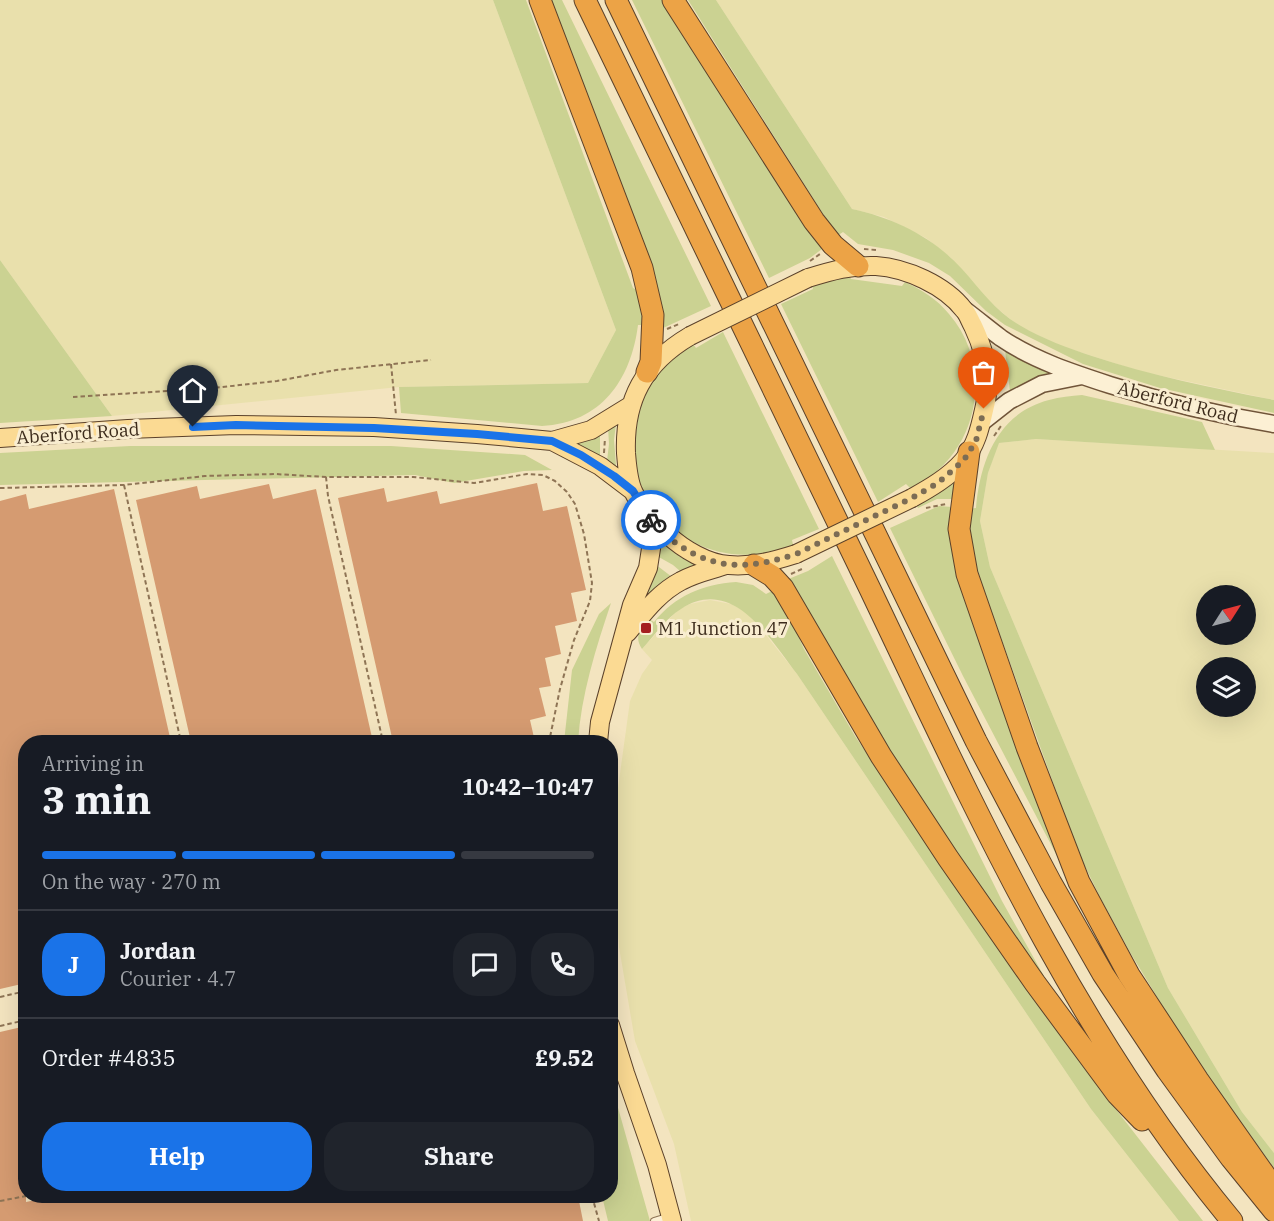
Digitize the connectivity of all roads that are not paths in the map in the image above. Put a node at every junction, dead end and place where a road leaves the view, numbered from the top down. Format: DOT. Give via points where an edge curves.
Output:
graph roads {
  1 [pos="540,0"];
  2 [pos="585,0"];
  3 [pos="616,0"];
  4 [pos="673,0"];
  5 [pos="859,257"];
  6 [pos="965,310"];
  7 [pos="647,372"];
  8 [pos="1083,376"];
  9 [pos="630,406"];
  10 [pos="981,423"];
  11 [pos="1274,424"];
  12 [pos="0,438"];
  13 [pos="552,441"];
  14 [pos="969,452"];
  15 [pos="633,491"];
  16 [pos="651,520"];
  17 [pos="754,565"];
  18 [pos="726,566"];
  19 [pos="624,637"];
  20 [pos="599,735"];
  21 [pos="618,1051"];
  22 [pos="1199,1182"];
  23 [pos="1274,1188"];
  24 [pos="1274,1211"];
  25 [pos="672,1218"];
  26 [pos="654,1221"];
  27 [pos="1232,1221"];
  1 -- 7 [label="highway" via="642,268 653,315"];
  2 -- 22 [label="highway" via="1022,901 1071,990 1136,1093"];
  3 -- 24 [label="highway" via="976,741 1051,883 1103,974 1167,1070"];
  4 -- 5 [label="highway" via="814,221 833,244"];
  5 -- 6 [label="main road" via="910,273 943,290"];
  5 -- 7 [label="main road, bridge" via="843,267 805,271 686,329"];
  6 -- 8 [label="main road, Aberford Road" via="1005,340"];
  6 -- 10 [label="main road" via="981,342 987,367 988,395"];
  7 -- 9 [label="main road"];
  8 -- 10 [label="main road, Aberford Road" via="1042,384 1009,401"];
  8 -- 11 [label="main road, Aberford Road" via="1162,401"];
  9 -- 13 [label="main road, Aberford Road" via="602,424"];
  9 -- 15 [label="main road" via="626,435"];
  10 -- 14 [label="main road"];
  12 -- 13 [label="main road, Aberford Road" via="236,425 398,429"];
  13 -- 15 [label="main road, Aberford Road" via="600,466"];
  14 -- 17 [label="main road, bridge" via="915,505 800,561"];
  14 -- 23 [label="highway" via="958,529 967,574 1079,882 1129,975"];
  15 -- 16 [label="main road"];
  16 -- 18 [label="main road" via="679,545"];
  16 -- 19 [label="main road" via="650,559"];
  17 -- 18 [label="main road"];
  17 -- 22 [label="highway" via="788,594 881,756 1035,983 1118,1094"];
  18 -- 19 [label="main road" via="692,576 667,590"];
  19 -- 20 [label="main road"];
  21 -- 25 [label="main road"];
  22 -- 27 [label="highway"];
  25 -- 26 [label="lane"];
}
